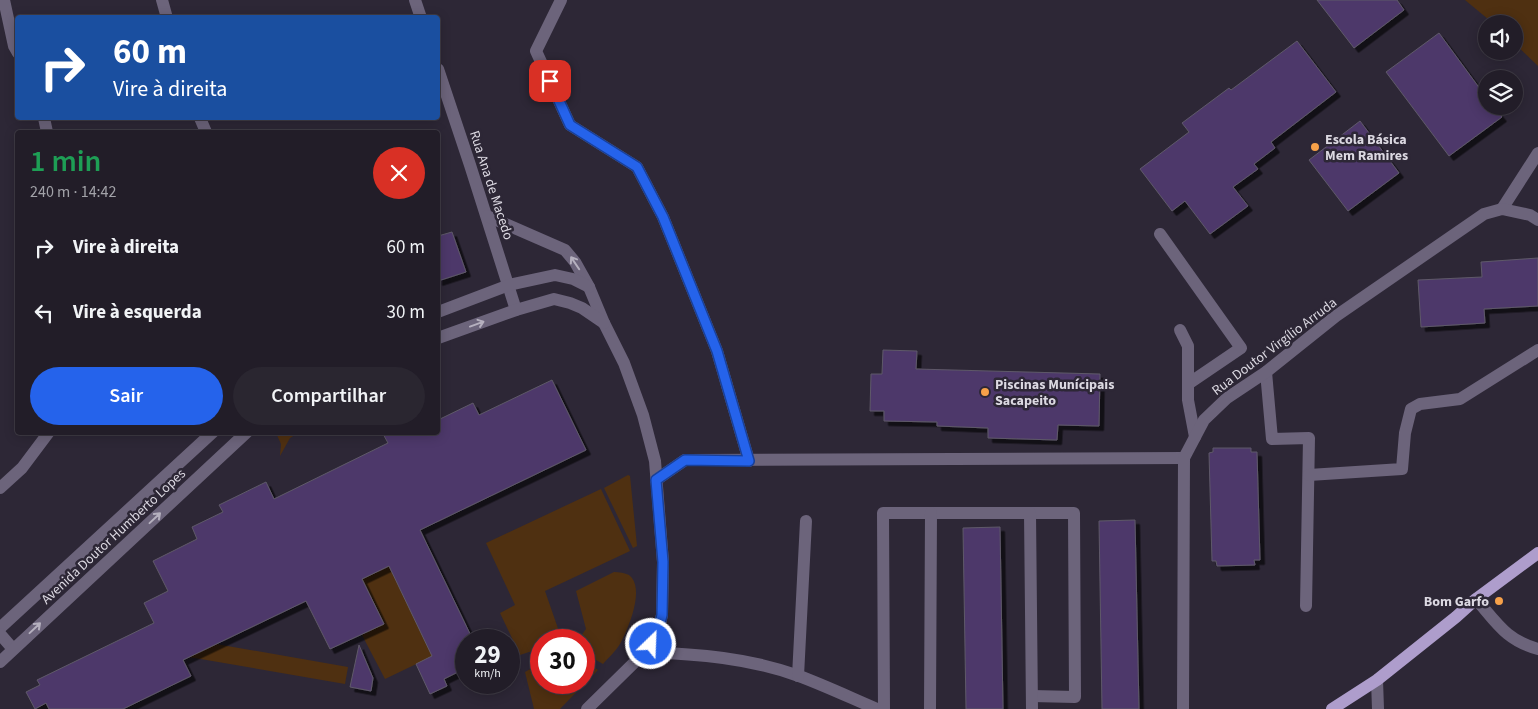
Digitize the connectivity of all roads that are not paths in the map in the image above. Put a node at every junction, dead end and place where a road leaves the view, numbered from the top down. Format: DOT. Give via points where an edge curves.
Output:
graph roads {
  1 [pos="4,0"];
  2 [pos="162,0"];
  3 [pos="415,0"];
  4 [pos="561,0"];
  5 [pos="166,15"];
  6 [pos="420,15"];
  7 [pos="15,48"];
  8 [pos="440,75"];
  9 [pos="1538,153"];
  10 [pos="1502,209"];
  11 [pos="487,216"];
  12 [pos="1538,220"];
  13 [pos="1160,234"];
  14 [pos="509,285"];
  15 [pos="589,287"];
  16 [pos="516,310"];
  17 [pos="440,311"];
  18 [pos="604,323"];
  19 [pos="1180,330"];
  20 [pos="440,337"];
  21 [pos="1538,350"];
  22 [pos="1266,372"];
  23 [pos="1188,384"];
  24 [pos="47,435"];
  25 [pos="211,435"];
  26 [pos="244,435"];
  27 [pos="1195,437"];
  28 [pos="1184,458"];
  29 [pos="749,461"];
  30 [pos="1309,475"];
  31 [pos="656,480"];
  32 [pos="0,488"];
  33 [pos="931,513"];
  34 [pos="1030,513"];
  35 [pos="806,521"];
  36 [pos="1538,553"];
  37 [pos="1476,600"];
  38 [pos="1306,606"];
  39 [pos="0,628"];
  40 [pos="0,634"];
  41 [pos="13,649"];
  42 [pos="1538,649"];
  43 [pos="645,652"];
  44 [pos="0,662"];
  45 [pos="798,676"];
  46 [pos="1377,680"];
  47 [pos="1032,703"];
  48 [pos="587,709"];
  49 [pos="877,709"];
  50 [pos="884,709"];
  51 [pos="930,709"];
  52 [pos="1183,709"];
  53 [pos="1332,709"];
  54 [pos="1378,709"];
  1 -- 7 [label="street"];
  2 -- 5 [label="street"];
  3 -- 6 [label="street"];
  4 -- 29 [label="street" via="536,51 570,125 637,167 663,217 717,351"];
  8 -- 11 [label="street, Rua Ana de Macedo"];
  9 -- 10 [label="street"];
  10 -- 12 [label="street"];
  10 -- 22 [label="street, Rua Doutor Virgílio Arruda" via="1484,214 1336,316"];
  11 -- 14 [label="street, Rua Ana de Macedo"];
  15 -- 11 [label="street, one-way" via="566,250"];
  13 -- 23 [label="street" via="1242,348"];
  14 -- 15 [label="street" via="555,275"];
  14 -- 16 [label="street, Rua Ana de Macedo"];
  14 -- 17 [label="street"];
  15 -- 18 [label="street"];
  16 -- 18 [label="street" via="554,300 582,308"];
  20 -- 16 [label="street, one-way"];
  18 -- 31 [label="street" via="624,363 643,415 655,461"];
  19 -- 23 [label="street" via="1188,346"];
  21 -- 30 [label="street" via="1460,399 1420,404 1410,409 1402,469"];
  22 -- 27 [label="street, Rua Doutor Virgílio Arruda" via="1227,398 1204,420"];
  22 -- 30 [label="street" via="1272,440 1309,438"];
  23 -- 27 [label="street"];
  24 -- 32 [label="street" via="22,468"];
  25 -- 39 [label="street"];
  41 -- 26 [label="street, Avenida Doutor Humberto Lopes, one-way"];
  27 -- 28 [label="street, Rua Doutor Virgílio Arruda"];
  28 -- 29 [label="street"];
  28 -- 52 [label="street, Rua Doutor Virgílio Arruda"];
  29 -- 31 [label="street" via="685,460"];
  30 -- 38 [label="street"];
  31 -- 43 [label="street" via="663,562 662,615 657,635"];
  33 -- 34 [label="street"];
  33 -- 50 [label="street" via="883,513"];
  33 -- 51 [label="street"];
  34 -- 47 [label="street"];
  34 -- 47 [label="street" via="1074,513 1075,697"];
  35 -- 45 [label="street"];
  36 -- 37 [label="main road"];
  37 -- 42 [label="street" via="1510,637"];
  37 -- 46 [label="main road"];
  40 -- 41 [label="street"];
  41 -- 44 [label="street, Avenida Doutor Humberto Lopes"];
  43 -- 45 [label="street" via="715,656"];
  43 -- 48 [label="street"];
  45 -- 49 [label="street"];
  46 -- 53 [label="main road"];
  46 -- 54 [label="street"];
}
